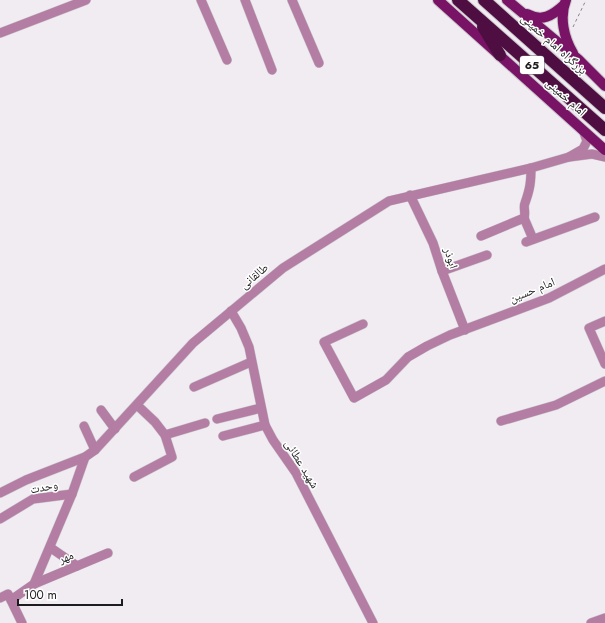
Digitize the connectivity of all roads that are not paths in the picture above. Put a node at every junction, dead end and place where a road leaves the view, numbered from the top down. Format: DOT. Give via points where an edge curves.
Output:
graph roads {
  1 [pos="86,0"];
  2 [pos="201,0"];
  3 [pos="245,0"];
  4 [pos="292,0"];
  5 [pos="438,0"];
  6 [pos="458,0"];
  7 [pos="484,0"];
  8 [pos="508,0"];
  9 [pos="565,3"];
  10 [pos="519,10"];
  11 [pos="476,16"];
  12 [pos="0,33"];
  13 [pos="500,54"];
  14 [pos="227,60"];
  15 [pos="578,60"];
  16 [pos="318,63"];
  17 [pos="272,70"];
  18 [pos="605,86"];
  19 [pos="605,108"];
  20 [pos="583,130"];
  21 [pos="605,130"];
  22 [pos="605,150"];
  23 [pos="570,157"];
  24 [pos="605,157"];
  25 [pos="531,168"];
  26 [pos="410,196"];
  27 [pos="595,217"];
  28 [pos="524,218"];
  29 [pos="481,236"];
  30 [pos="487,255"];
  31 [pos="605,269"];
  32 [pos="442,271"];
  33 [pos="232,311"];
  34 [pos="605,321"];
  35 [pos="363,324"];
  36 [pos="465,330"];
  37 [pos="251,362"];
  38 [pos="605,364"];
  39 [pos="605,381"];
  40 [pos="194,387"];
  41 [pos="137,405"];
  42 [pos="261,408"];
  43 [pos="101,410"];
  44 [pos="217,419"];
  45 [pos="501,421"];
  46 [pos="205,423"];
  47 [pos="265,425"];
  48 [pos="84,426"];
  49 [pos="115,429"];
  50 [pos="165,435"];
  51 [pos="223,436"];
  52 [pos="95,450"];
  53 [pos="85,457"];
  54 [pos="134,477"];
  55 [pos="0,493"];
  56 [pos="72,494"];
  57 [pos="0,519"];
  58 [pos="51,548"];
  59 [pos="108,554"];
  60 [pos="77,566"];
  61 [pos="34,584"];
  62 [pos="0,598"];
  63 [pos="11,600"];
  64 [pos="605,618"];
  65 [pos="22,623"];
  66 [pos="373,623"];
  67 [pos="591,623"];
  1 -- 12 [label="street"];
  2 -- 14 [label="street"];
  3 -- 17 [label="street"];
  4 -- 16 [label="street"];
  5 -- 13 [label="main road, امام خمینی"];
  6 -- 11 [label="highway, 65"];
  7 -- 19 [label="highway, بزرگراه امام خمینی / 65"];
  8 -- 10 [label="main road"];
  9 -- 10 [label="main road" via="552,16 541,18 532,17"];
  9 -- 15 [label="main road" via="563,27 567,42"];
  10 -- 15 [label="main road"];
  11 -- 13 [label="highway"];
  11 -- 21 [label="highway, 65"];
  13 -- 20 [label="main road, امام خمینی"];
  15 -- 18 [label="main road"];
  20 -- 22 [label="main road, امام خمینی"];
  20 -- 23 [label="street" via="587,141 583,148"];
  23 -- 24 [label="street, طالقانی" via="592,154"];
  23 -- 25 [label="street, طالقانی"];
  25 -- 26 [label="street, طالقانی"];
  25 -- 28 [label="street" via="531,188 524,204"];
  26 -- 32 [label="street, ابوذر" via="433,243"];
  26 -- 33 [label="street, طالقانی" via="389,201 283,268"];
  27 -- 28 [label="street" via="530,241"];
  28 -- 29 [label="street"];
  30 -- 32 [label="street"];
  31 -- 36 [label="street, امام حسین" via="549,298"];
  32 -- 36 [label="street, ابوذر"];
  33 -- 37 [label="street, شهید عطائی" via="244,334"];
  33 -- 41 [label="street, طالقانی" via="193,343"];
  34 -- 38 [label="street" via="589,328"];
  35 -- 36 [label="street, امام حسین" via="324,342 354,398 386,380 408,357"];
  37 -- 40 [label="street"];
  37 -- 42 [label="street, شهید عطائی"];
  39 -- 45 [label="street" via="556,405"];
  41 -- 49 [label="street, طالقانی"];
  41 -- 50 [label="street"];
  42 -- 44 [label="street"];
  42 -- 47 [label="street, شهید عطائی"];
  43 -- 49 [label="street"];
  46 -- 50 [label="street"];
  47 -- 51 [label="street"];
  47 -- 66 [label="street, شهید عطائی" via="296,473"];
  48 -- 52 [label="street"];
  49 -- 52 [label="street, طالقانی"];
  50 -- 54 [label="street" via="172,457"];
  52 -- 53 [label="street, طالقانی"];
  53 -- 55 [label="street, طالقانی"];
  53 -- 56 [label="street"];
  56 -- 57 [label="street, وحدت" via="33,499"];
  56 -- 58 [label="street"];
  58 -- 60 [label="street"];
  58 -- 61 [label="street"];
  59 -- 60 [label="street, مهر"];
  60 -- 61 [label="street, مهر"];
  61 -- 63 [label="street, مهر"];
  62 -- 63 [label="street" via="8,594"];
  63 -- 65 [label="street"];
  64 -- 67 [label="street"];
}
